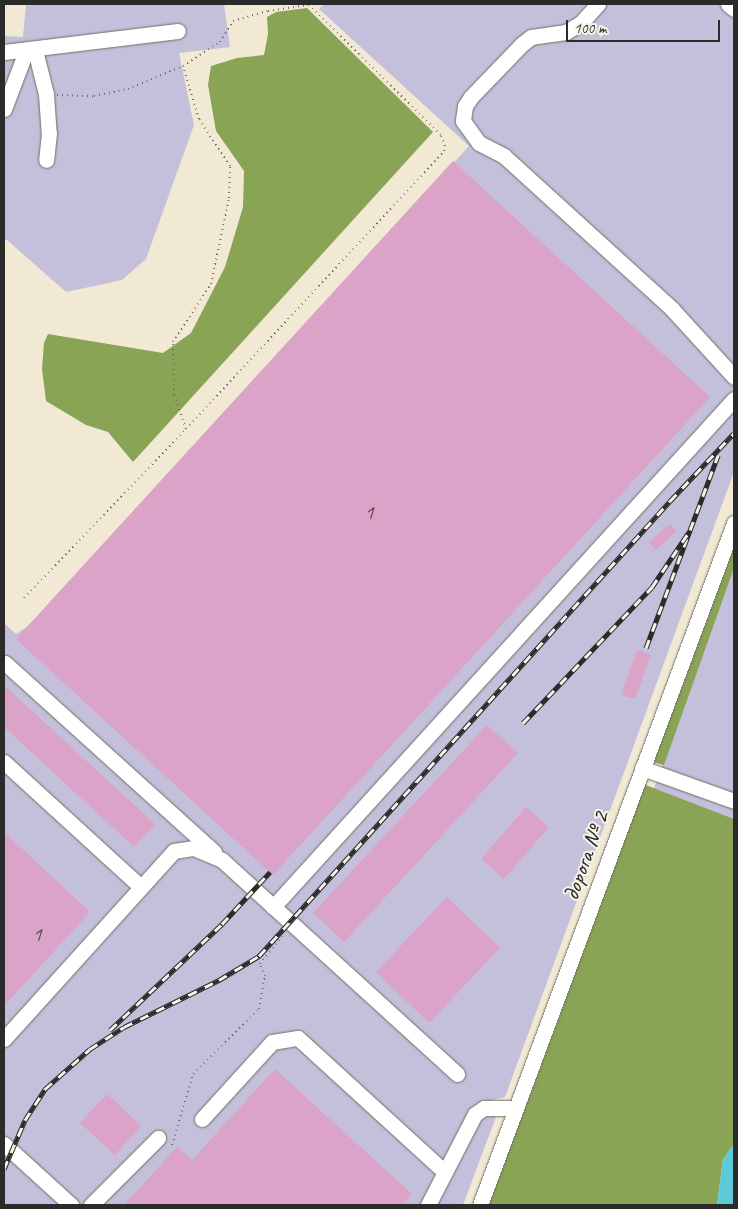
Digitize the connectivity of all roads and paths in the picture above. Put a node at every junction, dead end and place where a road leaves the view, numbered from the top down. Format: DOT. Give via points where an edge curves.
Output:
graph roads {
  1 [pos="314,4"];
  2 [pos="598,4"];
  3 [pos="728,4"];
  4 [pos="310,5"];
  5 [pos="734,9"];
  6 [pos="178,32"];
  7 [pos="30,50"];
  8 [pos="4,52"];
  9 [pos="183,66"];
  10 [pos="46,94"];
  11 [pos="4,109"];
  12 [pos="46,160"];
  13 [pos="734,377"];
  14 [pos="734,399"];
  15 [pos="186,429"];
  16 [pos="734,523"];
  17 [pos="24,598"];
  18 [pos="4,664"];
  19 [pos="4,762"];
  20 [pos="642,768"];
  21 [pos="734,802"];
  22 [pos="222,860"];
  23 [pos="141,887"];
  24 [pos="273,907"];
  25 [pos="292,925"];
  26 [pos="4,1039"];
  27 [pos="457,1074"];
  28 [pos="516,1108"];
  29 [pos="202,1119"];
  30 [pos="158,1138"];
  31 [pos="4,1144"];
  32 [pos="172,1145"];
  33 [pos="445,1172"];
  34 [pos="71,1205"];
  35 [pos="91,1205"];
  36 [pos="428,1205"];
  37 [pos="480,1205"];
  1 -- 4 [label="path"];
  2 -- 13 [label="street" via="582,22 566,32 531,37 522,44 471,97 465,106 463,121 478,143 504,156 672,309"];
  3 -- 5 [label="street"];
  4 -- 9 [label="path" via="268,11 233,21 220,42"];
  4 -- 15 [label="path" via="441,134 444,151"];
  6 -- 7 [label="street"];
  7 -- 8 [label="street"];
  7 -- 10 [label="street"];
  7 -- 11 [label="street"];
  9 -- 10 [label="path" via="128,89 94,96"];
  9 -- 15 [label="path" via="199,119 230,166 229,198 211,284 173,342 174,395"];
  10 -- 12 [label="street" via="49,133"];
  14 -- 24 [label="street"];
  15 -- 17 [label="path"];
  16 -- 20 [label="street, дорога № 2"];
  18 -- 22 [label="street"];
  19 -- 23 [label="street"];
  20 -- 21 [label="street"];
  20 -- 28 [label="street, дорога № 2"];
  22 -- 23 [label="street" via="194,848 174,851"];
  22 -- 24 [label="street"];
  23 -- 26 [label="street"];
  24 -- 25 [label="street"];
  25 -- 27 [label="street"];
  25 -- 32 [label="path" via="260,964 265,976 259,1009 193,1074"];
  28 -- 33 [label="street" via="484,1108 475,1114"];
  28 -- 37 [label="street, дорога № 2"];
  29 -- 33 [label="street" via="272,1042 298,1038"];
  30 -- 35 [label="street"];
  31 -- 34 [label="street"];
  33 -- 36 [label="street"];
}
